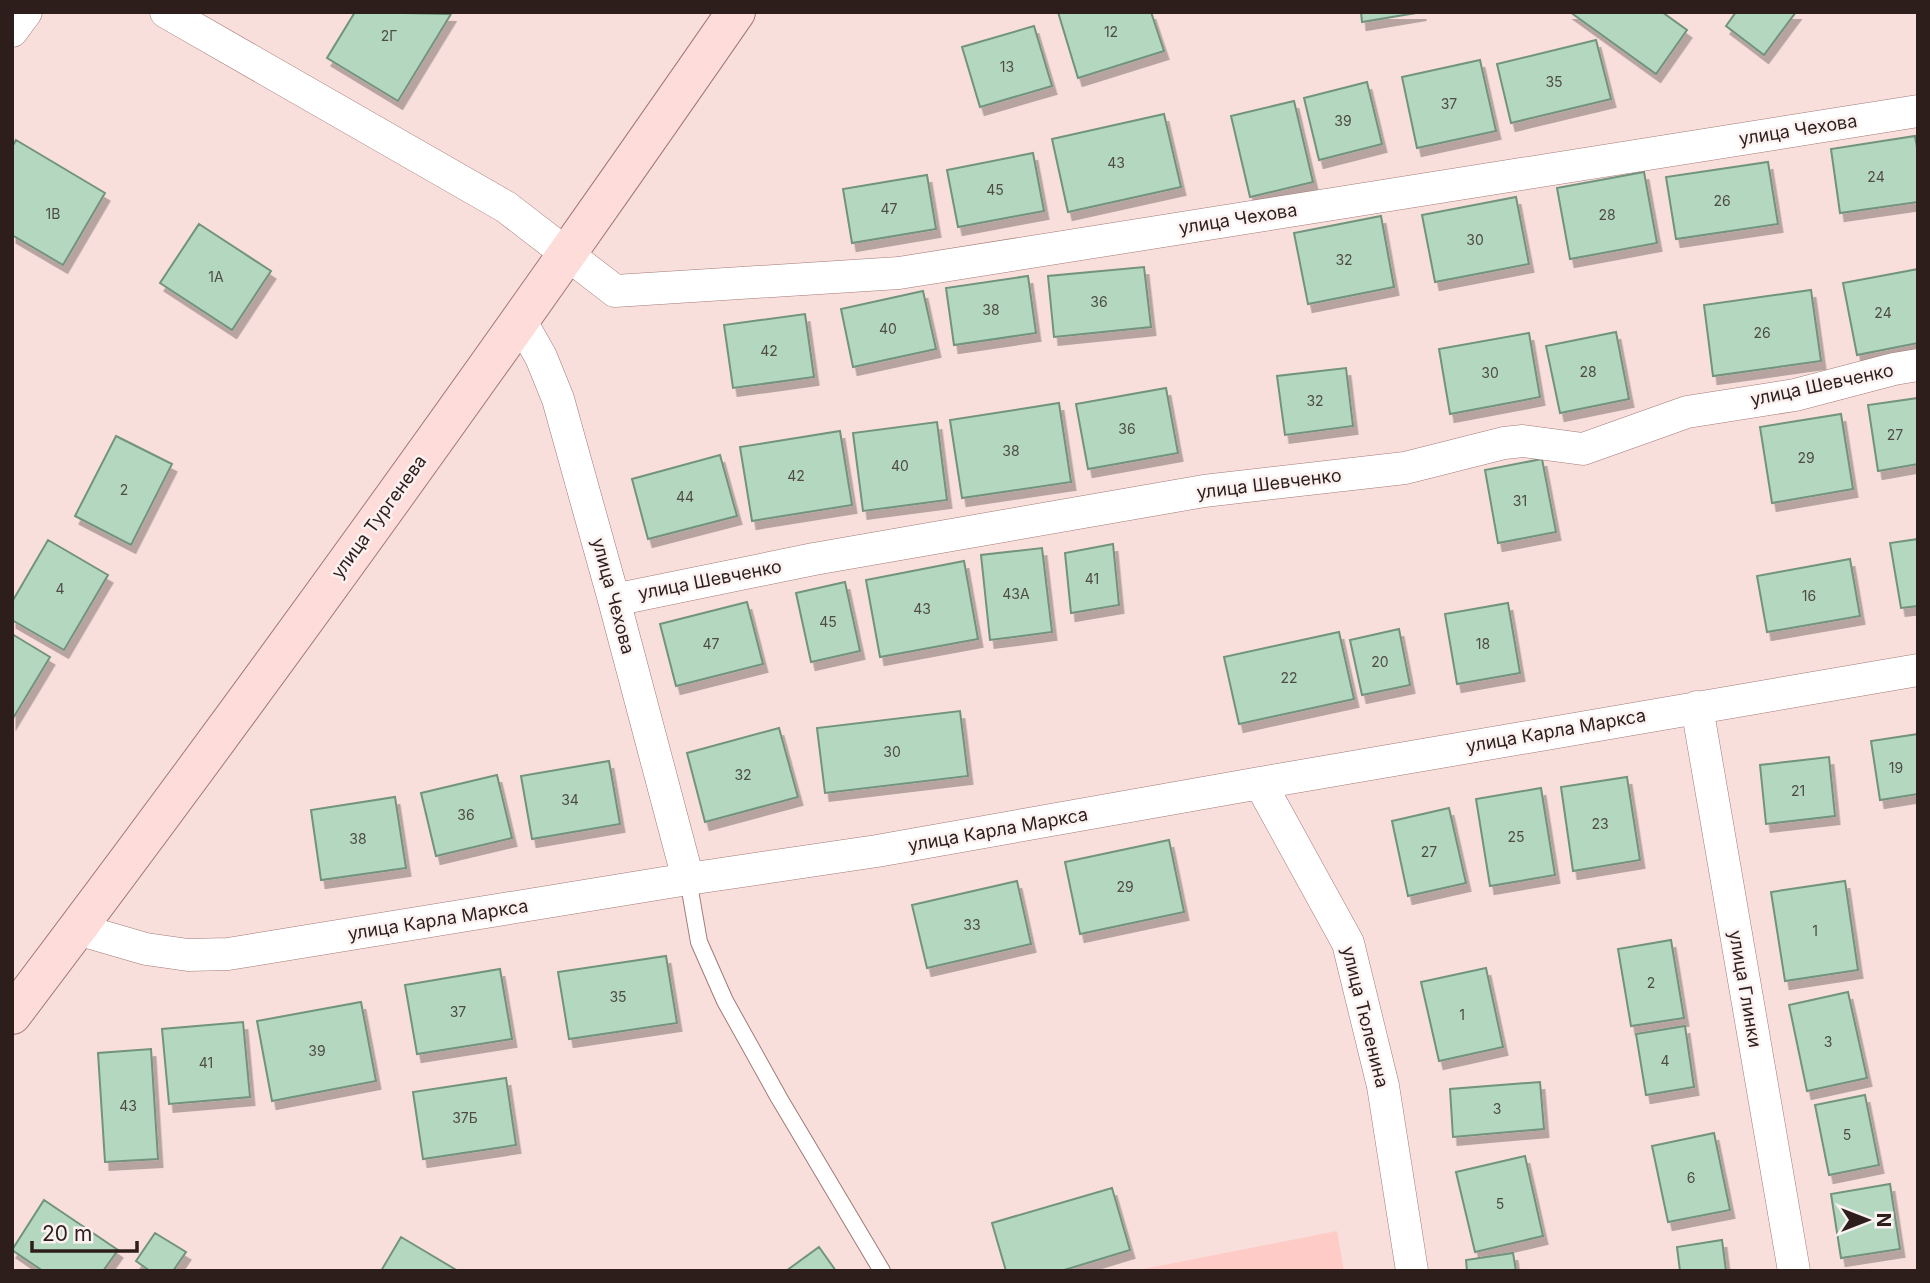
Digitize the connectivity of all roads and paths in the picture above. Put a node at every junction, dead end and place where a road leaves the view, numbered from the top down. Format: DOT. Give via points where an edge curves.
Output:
graph roads {
  1 [pos="26,12"];
  2 [pos="166,12"];
  3 [pos="736,12"];
  4 [pos="12,31"];
  5 [pos="1918,111"];
  6 [pos="568,255"];
  7 [pos="520,320"];
  8 [pos="1918,365"];
  9 [pos="614,600"];
  10 [pos="1918,670"];
  11 [pos="1697,707"];
  12 [pos="1260,783"];
  13 [pos="688,879"];
  14 [pos="77,929"];
  15 [pos="12,1015"];
  16 [pos="882,1271"];
  17 [pos="1412,1271"];
  18 [pos="1794,1271"];
  1 -- 4 [label="street"];
  2 -- 6 [label="street, улица Чехова" via="506,207"];
  3 -- 6 [label="street, улица Тургенева"];
  5 -- 6 [label="street, улица Чехова" via="899,273 615,292"];
  6 -- 7 [label="street, улица Тургенева"];
  7 -- 9 [label="street, улица Чехова" via="558,399"];
  7 -- 14 [label="street, улица Тургенева"];
  8 -- 9 [label="street, улица Шевченко" via="1795,395 1687,412 1583,449 1504,443 1405,468 1204,491 814,559"];
  9 -- 13 [label="street, улица Чехова"];
  10 -- 11 [label="street, улица Карла Маркса"];
  11 -- 12 [label="street, улица Карла Маркса"];
  11 -- 18 [label="street, улица Глинки"];
  12 -- 13 [label="street, улица Карла Маркса" via="877,851"];
  12 -- 17 [label="street, улица Тюленина" via="1348,943 1383,1086"];
  13 -- 14 [label="street, улица Карла Маркса" via="228,954 146,949"];
  13 -- 16 [label="lane" via="699,942 725,1001"];
  14 -- 15 [label="street, улица Тургенева"];
}
